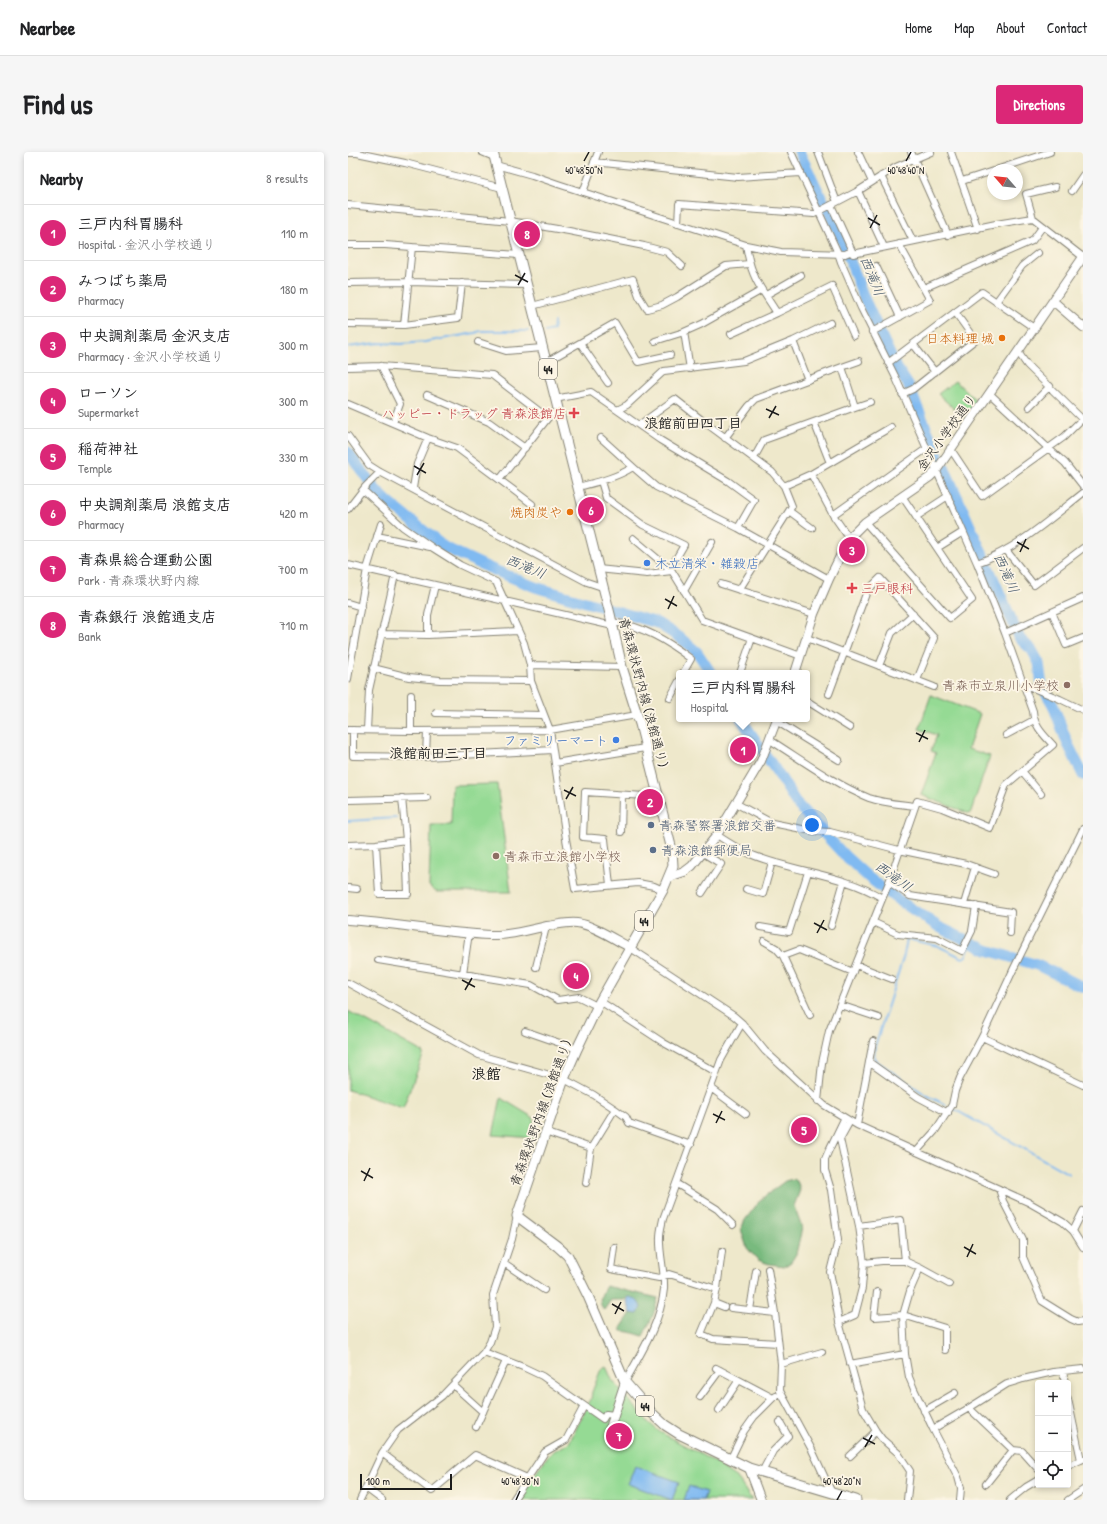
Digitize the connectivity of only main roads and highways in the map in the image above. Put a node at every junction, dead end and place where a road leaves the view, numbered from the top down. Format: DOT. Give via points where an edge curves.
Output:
graph roads {
  1 [pos="495,158"];
  2 [pos="856,1500"];
  1 -- 2 [label="main road, 青森環状野内線 (浪館通り) / 44" via="673,860 663,890 598,1003 577,1049 564,1079 517,1216 563,1251 573,1264 625,1382 665,1425 748,1468"];
}
